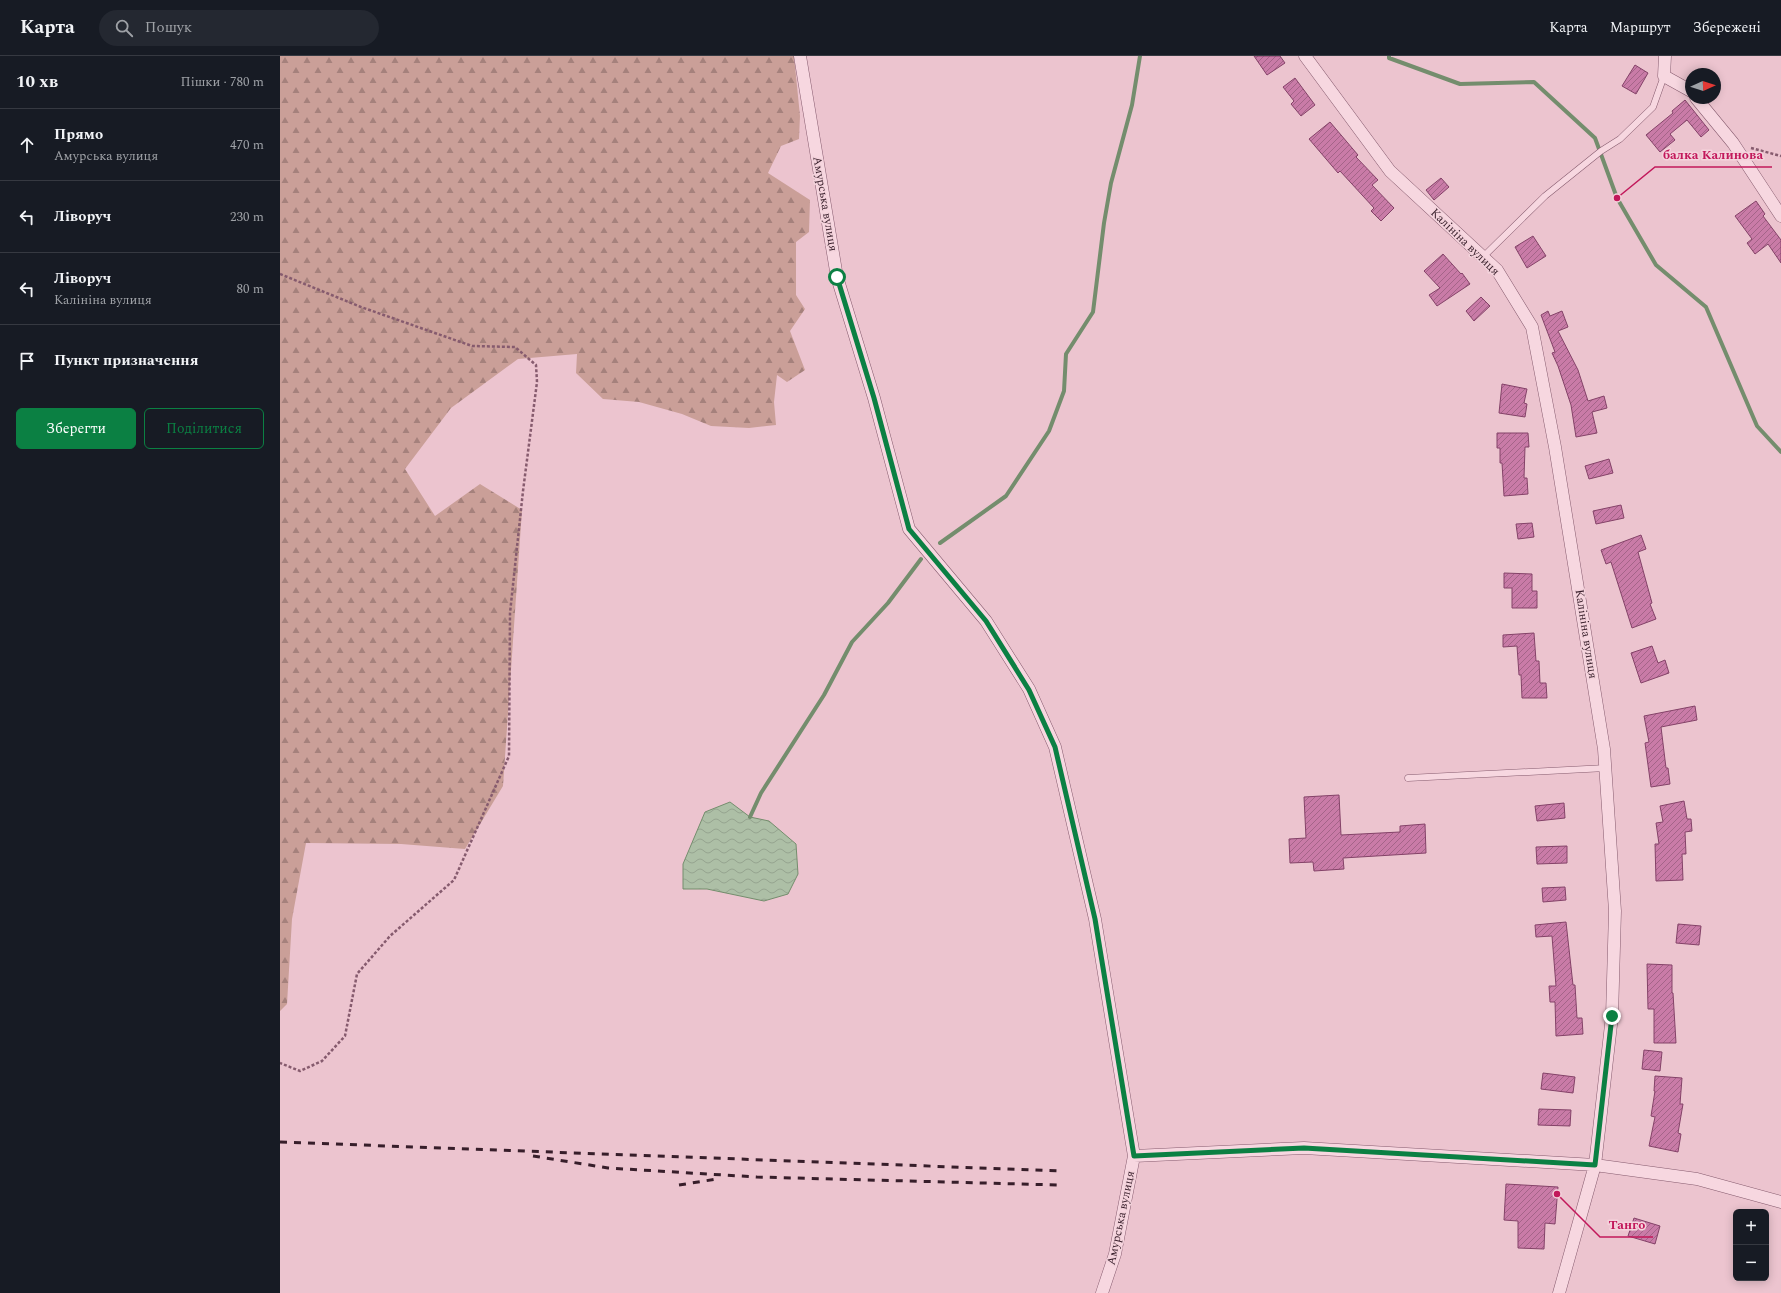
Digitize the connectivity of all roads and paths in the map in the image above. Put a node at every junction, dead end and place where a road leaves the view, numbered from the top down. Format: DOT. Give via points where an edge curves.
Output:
graph roads {
  1 [pos="800,56"];
  2 [pos="1305,56"];
  3 [pos="1665,56"];
  4 [pos="1664,76"];
  5 [pos="1685,88"];
  6 [pos="1701,104"];
  7 [pos="1733,143"];
  8 [pos="1781,156"];
  9 [pos="1781,216"];
  10 [pos="1483,257"];
  11 [pos="280,274"];
  12 [pos="1606,768"];
  13 [pos="1408,778"];
  14 [pos="280,1063"];
  15 [pos="1134,1156"];
  16 [pos="1595,1165"];
  17 [pos="1781,1202"];
  18 [pos="1102,1293"];
  19 [pos="1559,1293"];
  1 -- 15 [label="street, Амурська вулиця" via="837,277 874,398 909,529 986,621 1029,690 1055,747 1095,919"];
  2 -- 10 [label="street, Калініна вулиця" via="1390,171"];
  3 -- 4 [label="street"];
  4 -- 5 [label="street"];
  4 -- 10 [label="lane" via="1653,107 1620,140 1601,151 1545,196"];
  6 -- 7 [label="street"];
  7 -- 8 [label="path"];
  7 -- 9 [label="street"];
  10 -- 12 [label="street, Калініна вулиця" via="1497,270 1532,327 1558,462"];
  11 -- 14 [label="path" via="361,307 472,346 515,347 536,365 537,382 510,613 509,756 454,880 390,936 357,974 345,1036 322,1061 300,1071"];
  12 -- 13 [label="lane"];
  12 -- 16 [label="street, Калініна вулиця" via="1615,912 1612,1016"];
  15 -- 16 [label="street" via="1304,1148"];
  15 -- 18 [label="street, Амурська вулиця" via="1115,1254"];
  16 -- 17 [label="street" via="1697,1179"];
  16 -- 19 [label="street, Калініна вулиця"];
}
